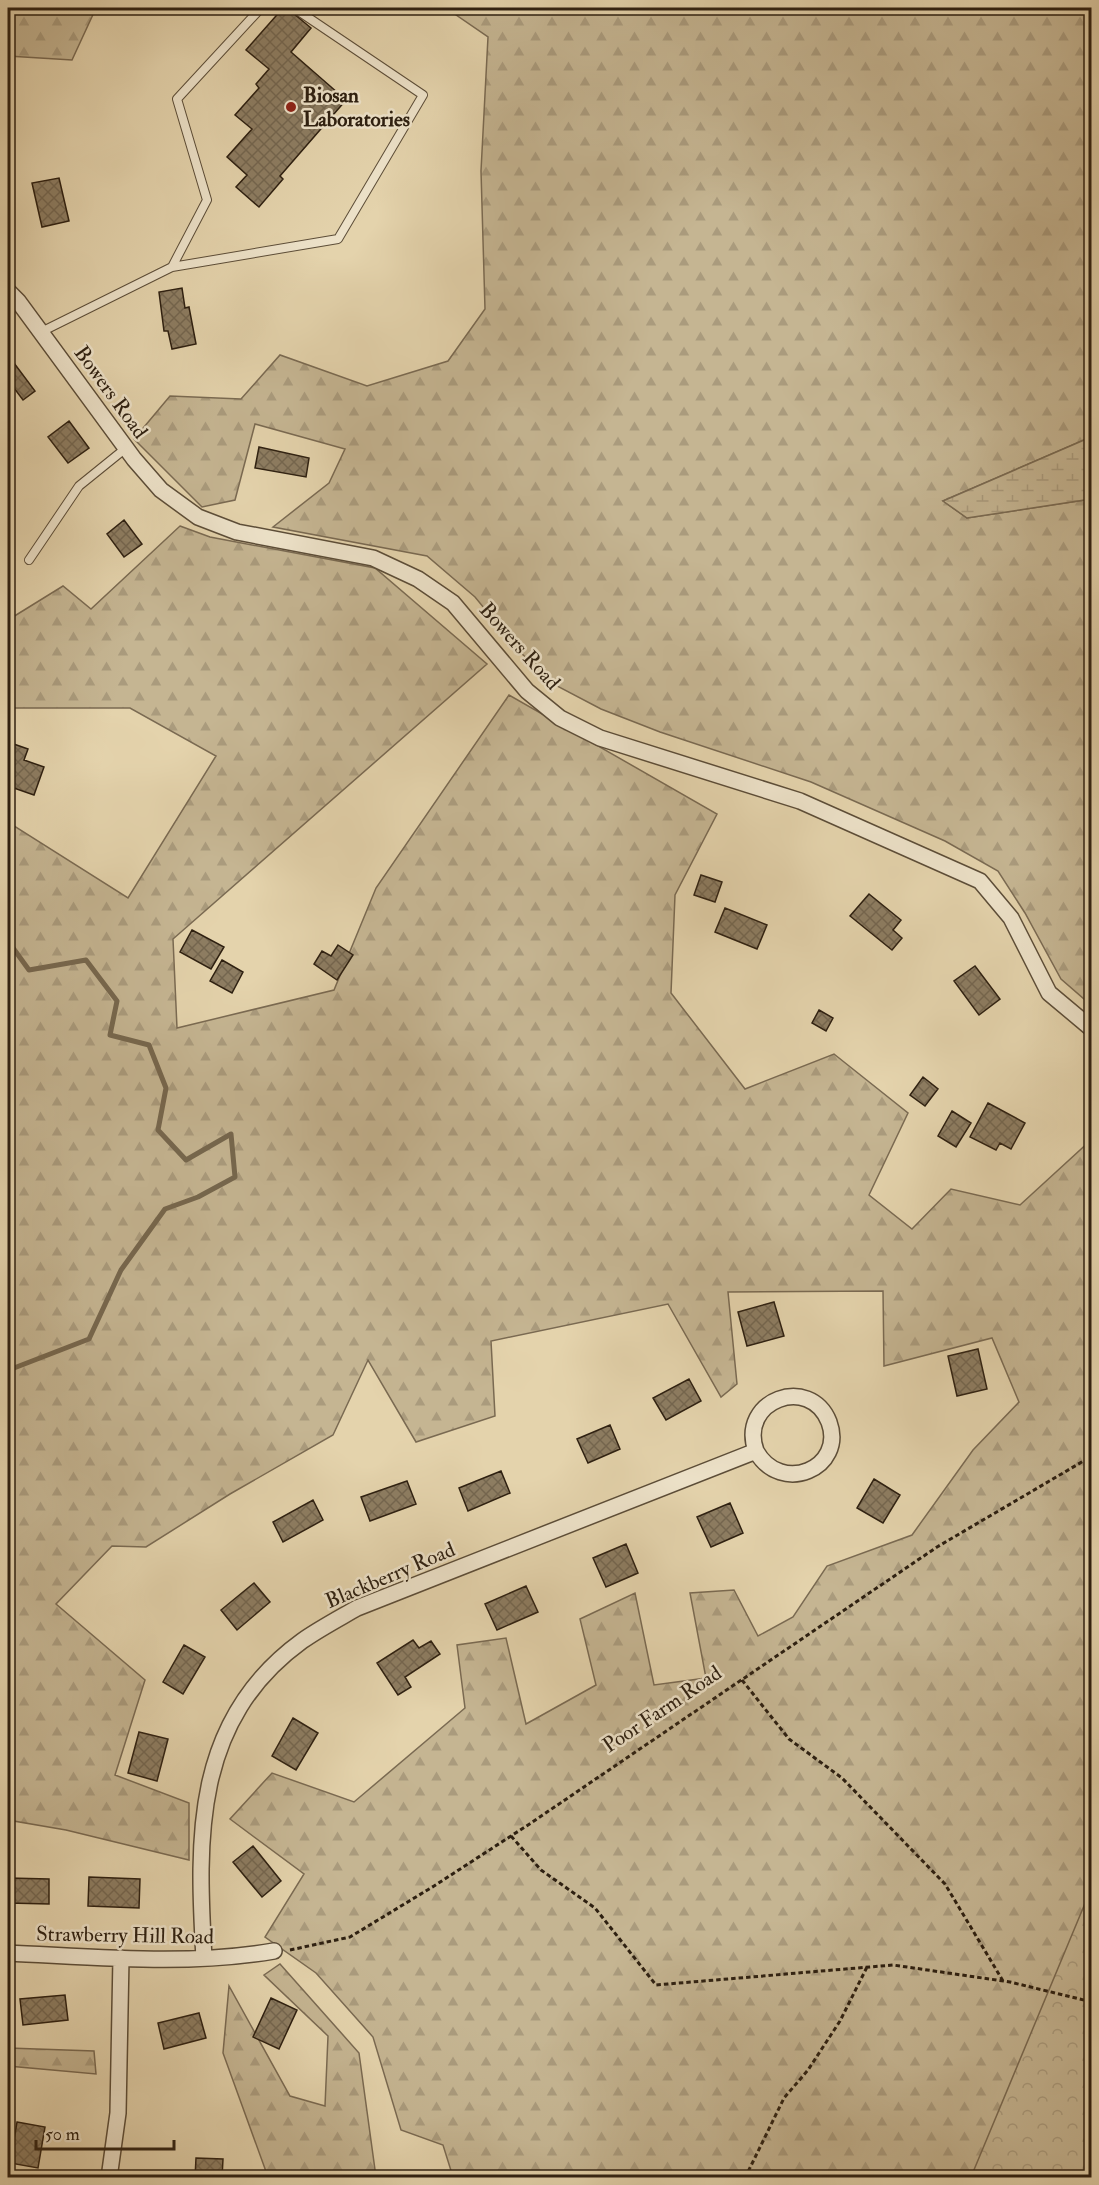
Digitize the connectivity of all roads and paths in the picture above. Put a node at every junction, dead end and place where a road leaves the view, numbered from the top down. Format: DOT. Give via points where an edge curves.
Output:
graph roads {
  1 [pos="261,8"];
  2 [pos="294,8"];
  3 [pos="172,267"];
  4 [pos="8,291"];
  5 [pos="41,332"];
  6 [pos="126,448"];
  7 [pos="29,560"];
  8 [pos="1092,1029"];
  9 [pos="756,1451"];
  10 [pos="1092,1456"];
  11 [pos="742,1680"];
  12 [pos="511,1836"];
  13 [pos="274,1951"];
  14 [pos="8,1953"];
  15 [pos="121,1958"];
  16 [pos="204,1958"];
  17 [pos="867,1967"];
  18 [pos="1003,1981"];
  19 [pos="1092,2002"];
  20 [pos="109,2178"];
  21 [pos="745,2178"];
  1 -- 3 [label="lane" via="177,99 207,200"];
  2 -- 3 [label="lane" via="423,95 338,239"];
  3 -- 5 [label="lane"];
  4 -- 5 [label="street, Bowers Road"];
  5 -- 6 [label="street, Bowers Road"];
  6 -- 7 [label="lane" via="79,486"];
  6 -- 8 [label="street, Bowers Road" via="161,490 198,517 237,532 374,558 418,579 453,603 527,691 560,718 654,756 800,801 980,881 1011,918 1049,993"];
  9 -- 9 [label="street" via="774,1470 794,1474 808,1471 827,1453 831,1433 828,1420 816,1404 803,1398 777,1399 757,1418 753,1431"];
  9 -- 16 [label="street, Blackberry Road" via="357,1608 284,1656 242,1703 211,1769 202,1827"];
  10 -- 11 [label="path, Poor Farm Road" via="937,1547"];
  11 -- 12 [label="path, Poor Farm Road"];
  11 -- 18 [label="path" via="789,1739 842,1778 945,1884"];
  12 -- 13 [label="path, Poor Farm Road" via="350,1937"];
  12 -- 17 [label="path" via="541,1870 595,1908 656,1985"];
  13 -- 16 [label="street, Strawberry Hill Road"];
  14 -- 15 [label="street, Strawberry Hill Road"];
  15 -- 16 [label="street, Strawberry Hill Road"];
  15 -- 20 [label="street" via="118,2113"];
  17 -- 18 [label="path" via="893,1965"];
  17 -- 21 [label="path" via="840,2021 784,2098"];
  18 -- 19 [label="path"];
}
